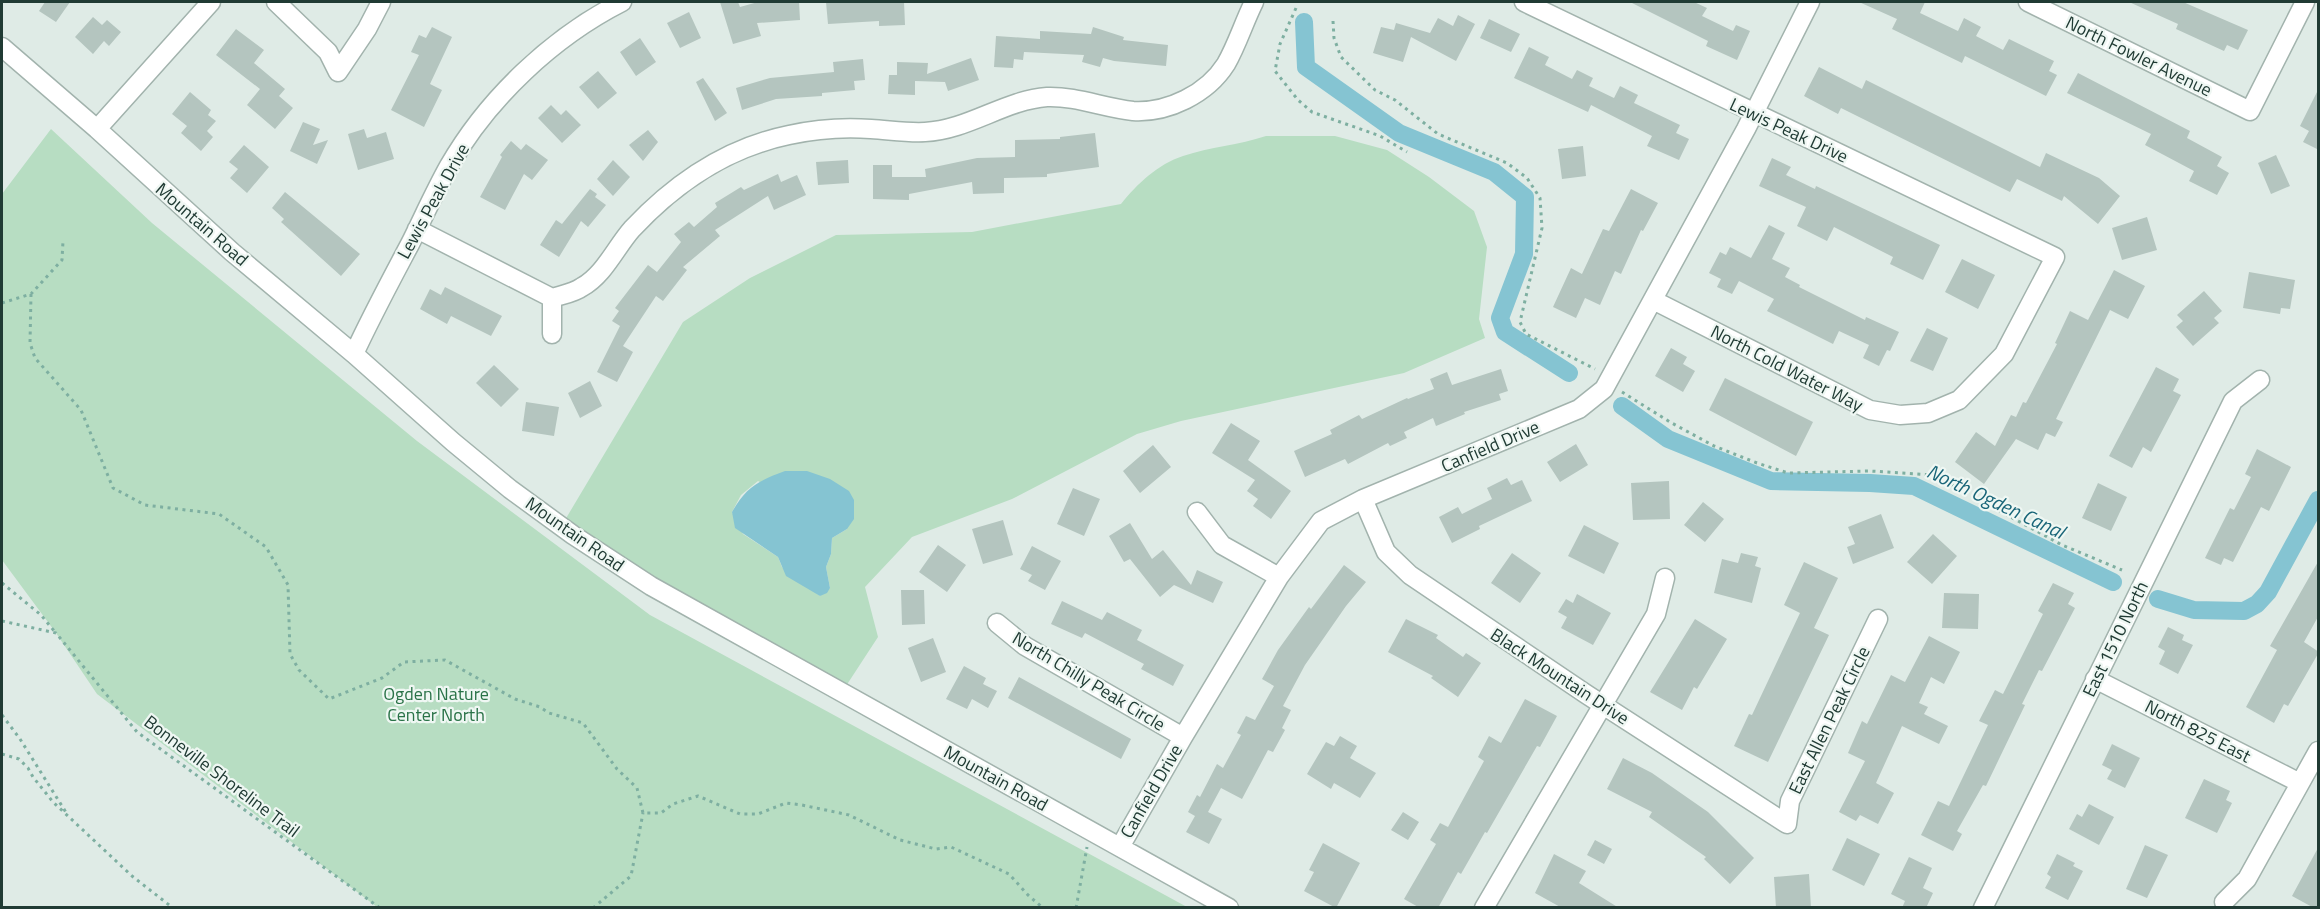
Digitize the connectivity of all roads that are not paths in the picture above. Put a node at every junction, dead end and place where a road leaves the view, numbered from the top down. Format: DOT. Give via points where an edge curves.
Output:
graph roads {
  1 [pos="211,2"];
  2 [pos="276,2"];
  3 [pos="381,2"];
  4 [pos="622,2"];
  5 [pos="1254,2"];
  6 [pos="1524,2"];
  7 [pos="1809,2"];
  8 [pos="2028,2"];
  9 [pos="2305,2"];
  10 [pos="2,48"];
  11 [pos="1755,112"];
  12 [pos="97,129"];
  13 [pos="417,229"];
  14 [pos="2055,257"];
  15 [pos="552,298"];
  16 [pos="1653,300"];
  17 [pos="552,334"];
  18 [pos="354,354"];
  19 [pos="2260,380"];
  20 [pos="1363,499"];
  21 [pos="1197,512"];
  22 [pos="1279,578"];
  23 [pos="1665,578"];
  24 [pos="1878,619"];
  25 [pos="997,623"];
  26 [pos="2095,679"];
  27 [pos="1604,705"];
  28 [pos="1183,737"];
  29 [pos="2319,751"];
  30 [pos="2300,783"];
  31 [pos="1786,824"];
  32 [pos="1120,846"];
  33 [pos="2224,902"];
  34 [pos="1490,905"];
  35 [pos="1230,908"];
  36 [pos="1983,908"];
  1 -- 12 [label="street"];
  2 -- 3 [label="street" via="328,52 338,72"];
  4 -- 13 [label="street, Lewis Peak Drive" via="564,37 529,66 500,98 449,165"];
  5 -- 15 [label="street" via="1226,64 1207,86 1184,101 1159,109 1133,111 1047,98 1020,102 954,127 926,132 835,128 755,144 688,178 659,201 582,287"];
  6 -- 11 [label="street, Lewis Peak Drive"];
  7 -- 11 [label="street, Canfield Drive"];
  8 -- 9 [label="street, North Fowler Avenue" via="2250,111"];
  10 -- 12 [label="street, Mountain Road"];
  11 -- 14 [label="street, Lewis Peak Drive"];
  11 -- 16 [label="street, Canfield Drive"];
  12 -- 18 [label="street, Mountain Road" via="232,252"];
  13 -- 15 [label="street"];
  13 -- 18 [label="street, Lewis Peak Drive"];
  14 -- 16 [label="street, North Cold Water Way" via="2004,354 1959,400 1928,413 1900,415 1870,410"];
  15 -- 17 [label="street"];
  16 -- 20 [label="street, Canfield Drive" via="1604,389 1579,409"];
  18 -- 32 [label="street, Mountain Road" via="510,489 651,586"];
  19 -- 26 [label="street, East 1510 North" via="2233,401"];
  20 -- 22 [label="street, Canfield Drive" via="1321,521"];
  20 -- 27 [label="street, Black Mountain Drive" via="1386,552 1410,575"];
  21 -- 22 [label="street" via="1222,545"];
  22 -- 28 [label="street, Canfield Drive"];
  23 -- 27 [label="street" via="1656,614"];
  24 -- 31 [label="street, East Allen Peak Circle" via="1790,801"];
  25 -- 28 [label="street, North Chilly Peak Circle" via="1025,646"];
  26 -- 30 [label="street, North 825 East"];
  26 -- 36 [label="street, East 1510 North"];
  27 -- 31 [label="street, Black Mountain Drive"];
  27 -- 34 [label="street"];
  28 -- 32 [label="street, Canfield Drive"];
  29 -- 30 [label="street"];
  30 -- 33 [label="street" via="2247,879"];
  32 -- 35 [label="street, Mountain Road"];
}
